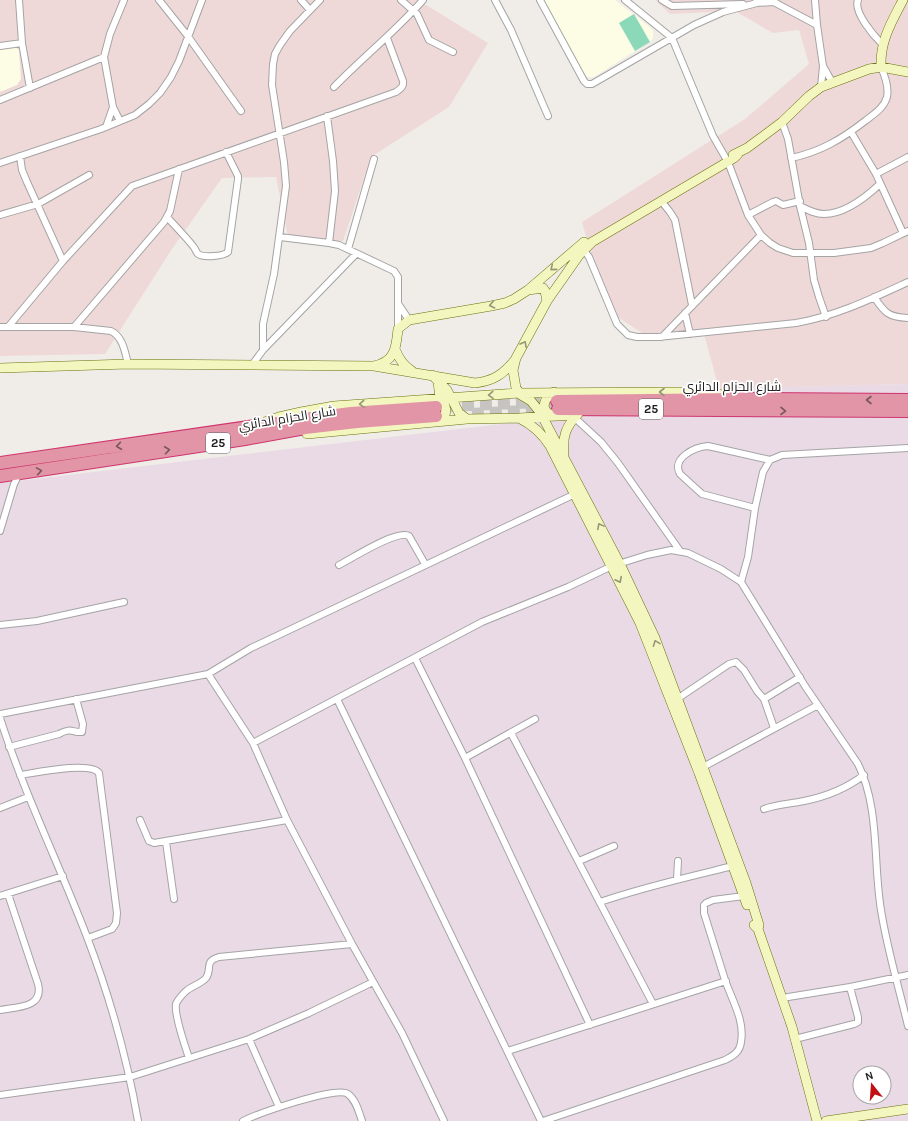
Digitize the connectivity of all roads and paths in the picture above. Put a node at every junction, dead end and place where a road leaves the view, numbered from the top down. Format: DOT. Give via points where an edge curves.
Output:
graph roads {
  1 [pos="19,0"];
  2 [pos="124,0"];
  3 [pos="159,0"];
  4 [pos="202,0"];
  5 [pos="301,0"];
  6 [pos="320,0"];
  7 [pos="401,0"];
  8 [pos="423,0"];
  9 [pos="495,0"];
  10 [pos="540,0"];
  11 [pos="625,0"];
  12 [pos="662,0"];
  13 [pos="816,0"];
  14 [pos="858,0"];
  15 [pos="903,0"];
  16 [pos="773,1"];
  17 [pos="757,3"];
  18 [pos="310,10"];
  19 [pos="414,11"];
  20 [pos="817,25"];
  21 [pos="187,35"];
  22 [pos="387,38"];
  23 [pos="672,38"];
  24 [pos="22,43"];
  25 [pos="882,44"];
  26 [pos="0,46"];
  27 [pos="453,52"];
  28 [pos="104,57"];
  29 [pos="824,66"];
  30 [pos="881,67"];
  31 [pos="908,72"];
  32 [pos="832,82"];
  33 [pos="822,86"];
  34 [pos="334,87"];
  35 [pos="30,88"];
  36 [pos="0,100"];
  37 [pos="113,107"];
  38 [pos="241,111"];
  39 [pos="327,116"];
  40 [pos="548,116"];
  41 [pos="120,121"];
  42 [pos="782,122"];
  43 [pos="106,127"];
  44 [pos="851,132"];
  45 [pos="279,133"];
  46 [pos="226,152"];
  47 [pos="20,156"];
  48 [pos="908,157"];
  49 [pos="791,158"];
  50 [pos="374,159"];
  51 [pos="728,160"];
  52 [pos="0,163"];
  53 [pos="179,169"];
  54 [pos="876,174"];
  55 [pos="89,175"];
  56 [pos="880,184"];
  57 [pos="662,202"];
  58 [pos="38,204"];
  59 [pos="800,204"];
  60 [pos="0,215"];
  61 [pos="748,215"];
  62 [pos="167,217"];
  63 [pos="906,232"];
  64 [pos="761,235"];
  65 [pos="280,237"];
  66 [pos="329,243"];
  67 [pos="581,248"];
  68 [pos="348,249"];
  69 [pos="811,253"];
  70 [pos="356,254"];
  71 [pos="63,260"];
  72 [pos="908,282"];
  73 [pos="528,290"];
  74 [pos="874,297"];
  75 [pos="547,301"];
  76 [pos="399,305"];
  77 [pos="692,305"];
  78 [pos="684,314"];
  79 [pos="826,317"];
  80 [pos="908,318"];
  81 [pos="409,320"];
  82 [pos="0,327"];
  83 [pos="8,327"];
  84 [pos="74,328"];
  85 [pos="398,329"];
  86 [pos="690,334"];
  87 [pos="662,336"];
  88 [pos="395,349"];
  89 [pos="263,350"];
  90 [pos="516,358"];
  91 [pos="128,364"];
  92 [pos="252,365"];
  93 [pos="374,366"];
  94 [pos="0,368"];
  95 [pos="414,373"];
  96 [pos="435,379"];
  97 [pos="514,381"];
  98 [pos="530,392"];
  99 [pos="519,393"];
  100 [pos="452,397"];
  101 [pos="908,400"];
  102 [pos="556,404"];
  103 [pos="743,404"];
  104 [pos="437,410"];
  105 [pos="908,411"];
  106 [pos="542,416"];
  107 [pos="577,416"];
  108 [pos="519,418"];
  109 [pos="467,419"];
  110 [pos="259,431"];
  111 [pos="908,448"];
  112 [pos="770,460"];
  113 [pos="566,461"];
  114 [pos="0,463"];
  115 [pos="19,474"];
  116 [pos="0,476"];
  117 [pos="572,481"];
  118 [pos="575,494"];
  119 [pos="755,508"];
  120 [pos="0,531"];
  121 [pos="680,551"];
  122 [pos="425,564"];
  123 [pos="339,565"];
  124 [pos="616,565"];
  125 [pos="741,582"];
  126 [pos="124,602"];
  127 [pos="0,625"];
  128 [pos="415,658"];
  129 [pos="208,674"];
  130 [pos="800,678"];
  131 [pos="76,699"];
  132 [pos="336,699"];
  133 [pos="677,699"];
  134 [pos="764,699"];
  135 [pos="818,705"];
  136 [pos="0,714"];
  137 [pos="0,718"];
  138 [pos="535,719"];
  139 [pos="774,728"];
  140 [pos="511,733"];
  141 [pos="253,743"];
  142 [pos="9,747"];
  143 [pos="465,758"];
  144 [pos="703,767"];
  145 [pos="20,775"];
  146 [pos="864,775"];
  147 [pos="28,797"];
  148 [pos="0,808"];
  149 [pos="764,809"];
  150 [pos="140,820"];
  151 [pos="287,820"];
  152 [pos="166,842"];
  153 [pos="614,846"];
  154 [pos="579,861"];
  155 [pos="678,861"];
  156 [pos="732,866"];
  157 [pos="63,876"];
  158 [pos="678,879"];
  159 [pos="8,894"];
  160 [pos="0,896"];
  161 [pos="744,896"];
  162 [pos="174,899"];
  163 [pos="600,902"];
  164 [pos="758,929"];
  165 [pos="88,938"];
  166 [pos="352,944"];
  167 [pos="908,976"];
  168 [pos="896,977"];
  169 [pos="726,981"];
  170 [pos="373,982"];
  171 [pos="850,987"];
  172 [pos="782,998"];
  173 [pos="653,1004"];
  174 [pos="0,1010"];
  175 [pos="590,1026"];
  176 [pos="908,1026"];
  177 [pos="249,1039"];
  178 [pos="795,1039"];
  179 [pos="508,1051"];
  180 [pos="189,1058"];
  181 [pos="130,1077"];
  182 [pos="0,1095"];
  183 [pos="279,1107"];
  184 [pos="908,1109"];
  185 [pos="138,1121"];
  186 [pos="243,1121"];
  187 [pos="362,1121"];
  188 [pos="444,1121"];
  189 [pos="542,1121"];
  190 [pos="817,1121"];
  191 [pos="826,1121"];
  1 -- 24 [label="street"];
  2 -- 28 [label="street"];
  3 -- 21 [label="street"];
  4 -- 21 [label="street"];
  5 -- 18 [label="street"];
  6 -- 18 [label="street"];
  7 -- 19 [label="street"];
  8 -- 19 [label="street"];
  9 -- 40 [label="street" via="511,30"];
  10 -- 23 [label="street" via="587,84 597,82"];
  11 -- 23 [label="street"];
  12 -- 17 [label="street" via="672,6"];
  13 -- 20 [label="street"];
  14 -- 25 [label="street" via="860,16"];
  15 -- 25 [label="street"];
  16 -- 17 [label="street"];
  16 -- 20 [label="street"];
  17 -- 23 [label="street" via="709,18"];
  18 -- 45 [label="street" via="290,31 275,54 272,85"];
  19 -- 22 [label="street"];
  19 -- 27 [label="street" via="420,18 429,40"];
  20 -- 29 [label="street"];
  21 -- 38 [label="street"];
  21 -- 41 [label="street" via="179,61 160,93 139,112"];
  22 -- 34 [label="street"];
  22 -- 39 [label="street" via="404,81 402,87 396,92"];
  23 -- 51 [label="street" via="713,136"];
  24 -- 26 [label="street"];
  24 -- 35 [label="street"];
  25 -- 30 [label="street"];
  28 -- 35 [label="street"];
  28 -- 37 [label="street"];
  29 -- 32 [label="street"];
  29 -- 33 [label="street"];
  30 -- 31 [label="street"];
  30 -- 32 [label="street"];
  30 -- 44 [label="street" via="887,86 884,103 880,110"];
  32 -- 33 [label="street"];
  33 -- 42 [label="street"];
  35 -- 36 [label="street"];
  37 -- 41 [label="street"];
  37 -- 43 [label="street"];
  39 -- 45 [label="street"];
  39 -- 66 [label="street" via="335,191"];
  41 -- 43 [label="street"];
  42 -- 49 [label="street"];
  42 -- 51 [label="street"];
  43 -- 47 [label="street"];
  44 -- 49 [label="street" via="834,144"];
  44 -- 54 [label="street"];
  45 -- 46 [label="street"];
  45 -- 65 [label="street" via="286,177"];
  46 -- 53 [label="street"];
  46 -- 62 [label="street" via="238,180 228,252 221,256 199,254"];
  47 -- 52 [label="street"];
  47 -- 58 [label="street" via="22,170"];
  48 -- 54 [label="street"];
  49 -- 59 [label="street"];
  50 -- 68 [label="street"];
  51 -- 57 [label="street"];
  51 -- 61 [label="street"];
  51 -- 67 [label="street" via="596,234"];
  53 -- 62 [label="street"];
  53 -- 71 [label="street" via="132,186"];
  54 -- 56 [label="street"];
  55 -- 58 [label="street"];
  56 -- 59 [label="street" via="857,203 834,213 816,213"];
  56 -- 63 [label="street"];
  57 -- 67 [label="street"];
  57 -- 77 [label="street" via="675,220"];
  58 -- 60 [label="street"];
  58 -- 71 [label="street"];
  59 -- 61 [label="street" via="783,205 774,202"];
  59 -- 69 [label="street"];
  61 -- 64 [label="street"];
  62 -- 84 [label="street"];
  63 -- 69 [label="street" via="871,248"];
  64 -- 69 [label="street" via="778,248 792,253"];
  64 -- 77 [label="street"];
  65 -- 66 [label="street"];
  65 -- 89 [label="street" via="263,324"];
  66 -- 68 [label="street"];
  67 -- 73 [label="street, one-way"];
  67 -- 75 [label="street"];
  67 -- 87 [label="street" via="589,257 614,318 622,330 637,337"];
  68 -- 70 [label="street"];
  69 -- 79 [label="street" via="814,280"];
  70 -- 76 [label="street" via="394,271 398,277"];
  70 -- 89 [label="street"];
  71 -- 83 [label="street"];
  72 -- 74 [label="street"];
  73 -- 75 [label="street" via="543,288"];
  73 -- 81 [label="street, one-way" via="505,303"];
  74 -- 79 [label="street"];
  74 -- 80 [label="street" via="890,315"];
  90 -- 75 [label="street, one-way"];
  76 -- 81 [label="street"];
  76 -- 85 [label="street"];
  77 -- 78 [label="street"];
  78 -- 86 [label="street"];
  78 -- 87 [label="street"];
  79 -- 86 [label="street" via="796,323"];
  81 -- 85 [label="street"];
  82 -- 83 [label="street"];
  83 -- 84 [label="street"];
  84 -- 91 [label="street" via="111,331 116,334 122,342"];
  85 -- 88 [label="street"];
  86 -- 87 [label="street"];
  88 -- 93 [label="street" via="385,363"];
  88 -- 95 [label="street" via="401,362"];
  89 -- 92 [label="street"];
  90 -- 96 [label="street" via="498,377 484,382"];
  90 -- 97 [label="street"];
  91 -- 92 [label="street"];
  91 -- 94 [label="street"];
  92 -- 93 [label="street"];
  93 -- 95 [label="street"];
  95 -- 96 [label="street"];
  96 -- 100 [label="street"];
  96 -- 104 [label="street"];
  97 -- 98 [label="street"];
  97 -- 99 [label="street"];
  98 -- 99 [label="street"];
  98 -- 102 [label="street"];
  99 -- 100 [label="street, one-way"];
  99 -- 106 [label="street" via="534,404"];
  100 -- 104 [label="street"];
  100 -- 109 [label="street" via="459,413"];
  101 -- 103 [label="highway, شارع الحزام الدائري / 25, one-way"];
  102 -- 103 [label="highway, شارع الحزام الدائري / 25"];
  103 -- 102 [label="street, one-way" via="723,394 709,393"];
  102 -- 106 [label="street"];
  102 -- 107 [label="street"];
  103 -- 105 [label="highway, شارع الحزام الدائري / 25, one-way" via="808,411"];
  103 -- 107 [label="street" via="728,413 711,415"];
  104 -- 109 [label="street"];
  104 -- 110 [label="highway, شارع الحزام الدائري / 25" via="357,422"];
  104 -- 110 [label="street, one-way" via="334,406 279,416"];
  106 -- 108 [label="street"];
  106 -- 113 [label="street"];
  107 -- 113 [label="street" via="563,438"];
  107 -- 121 [label="street" via="602,442"];
  108 -- 109 [label="street"];
  108 -- 117 [label="street" via="532,425 544,437"];
  110 -- 114 [label="highway, شارع الحزام الدائري / 25, one-way"];
  115 -- 110 [label="highway, شارع الحزام الدائري / 25, one-way"];
  111 -- 112 [label="street" via="782,455"];
  112 -- 119 [label="street" via="762,472"];
  112 -- 119 [label="street" via="708,446 690,452 678,465 680,474 702,494"];
  113 -- 117 [label="street"];
  115 -- 116 [label="highway, شارع الحزام الدائري / 25"];
  115 -- 120 [label="street"];
  117 -- 118 [label="street"];
  124 -- 117 [label="street, one-way"];
  118 -- 122 [label="street"];
  118 -- 124 [label="street"];
  119 -- 125 [label="street" via="748,557"];
  121 -- 124 [label="street" via="660,552"];
  121 -- 125 [label="street" via="721,569"];
  122 -- 123 [label="street" via="409,536 402,534 387,539"];
  122 -- 129 [label="street" via="251,648"];
  124 -- 128 [label="street" via="482,622"];
  133 -- 124 [label="street, one-way" via="655,638"];
  124 -- 156 [label="street, one-way" via="699,773"];
  125 -- 130 [label="street"];
  126 -- 127 [label="street"];
  128 -- 132 [label="street"];
  128 -- 143 [label="street"];
  129 -- 131 [label="street"];
  129 -- 141 [label="street"];
  130 -- 134 [label="street"];
  130 -- 135 [label="street"];
  131 -- 136 [label="street"];
  131 -- 142 [label="street" via="83,724 82,732 65,731"];
  132 -- 141 [label="street"];
  132 -- 179 [label="street"];
  133 -- 134 [label="street" via="728,664 736,662"];
  133 -- 144 [label="street"];
  134 -- 139 [label="street"];
  135 -- 139 [label="street"];
  135 -- 146 [label="street"];
  137 -- 142 [label="street"];
  138 -- 140 [label="street"];
  139 -- 144 [label="street"];
  140 -- 143 [label="street"];
  140 -- 154 [label="street"];
  141 -- 151 [label="street"];
  142 -- 145 [label="street"];
  143 -- 175 [label="street"];
  144 -- 164 [label="street" via="746,883"];
  145 -- 147 [label="street"];
  145 -- 165 [label="street" via="75,768 94,768 99,773 117,913 116,923 112,929"];
  146 -- 149 [label="street" via="826,794"];
  146 -- 168 [label="street" via="875,837 881,910"];
  147 -- 148 [label="street"];
  147 -- 157 [label="street"];
  150 -- 152 [label="street" via="149,841"];
  151 -- 152 [label="street"];
  151 -- 166 [label="street"];
  152 -- 162 [label="street"];
  153 -- 154 [label="street"];
  154 -- 163 [label="street"];
  155 -- 158 [label="street"];
  156 -- 158 [label="street"];
  156 -- 161 [label="street"];
  157 -- 159 [label="street"];
  157 -- 165 [label="street"];
  158 -- 163 [label="street"];
  159 -- 160 [label="street"];
  159 -- 174 [label="street" via="38,984 39,994 29,1005"];
  161 -- 164 [label="street" via="754,926"];
  161 -- 169 [label="street" via="713,900 704,905 704,913"];
  163 -- 173 [label="street"];
  164 -- 172 [label="street"];
  165 -- 181 [label="street" via="112,1010"];
  166 -- 170 [label="street"];
  166 -- 180 [label="street" via="213,959 204,980 185,992 176,1005 176,1014"];
  167 -- 168 [label="street"];
  168 -- 171 [label="street"];
  168 -- 176 [label="street"];
  169 -- 173 [label="street"];
  169 -- 189 [label="street" via="741,1028 741,1044 733,1056"];
  170 -- 177 [label="street"];
  170 -- 188 [label="street" via="402,1033"];
  171 -- 172 [label="street"];
  171 -- 178 [label="street" via="858,1022"];
  172 -- 178 [label="street"];
  173 -- 175 [label="street"];
  175 -- 179 [label="street"];
  177 -- 180 [label="street"];
  177 -- 183 [label="street"];
  178 -- 190 [label="street"];
  179 -- 189 [label="street"];
  180 -- 181 [label="street"];
  181 -- 182 [label="street"];
  181 -- 185 [label="street"];
  183 -- 186 [label="street"];
  183 -- 187 [label="street" via="342,1091 348,1094 356,1105"];
  184 -- 191 [label="street"];
}
